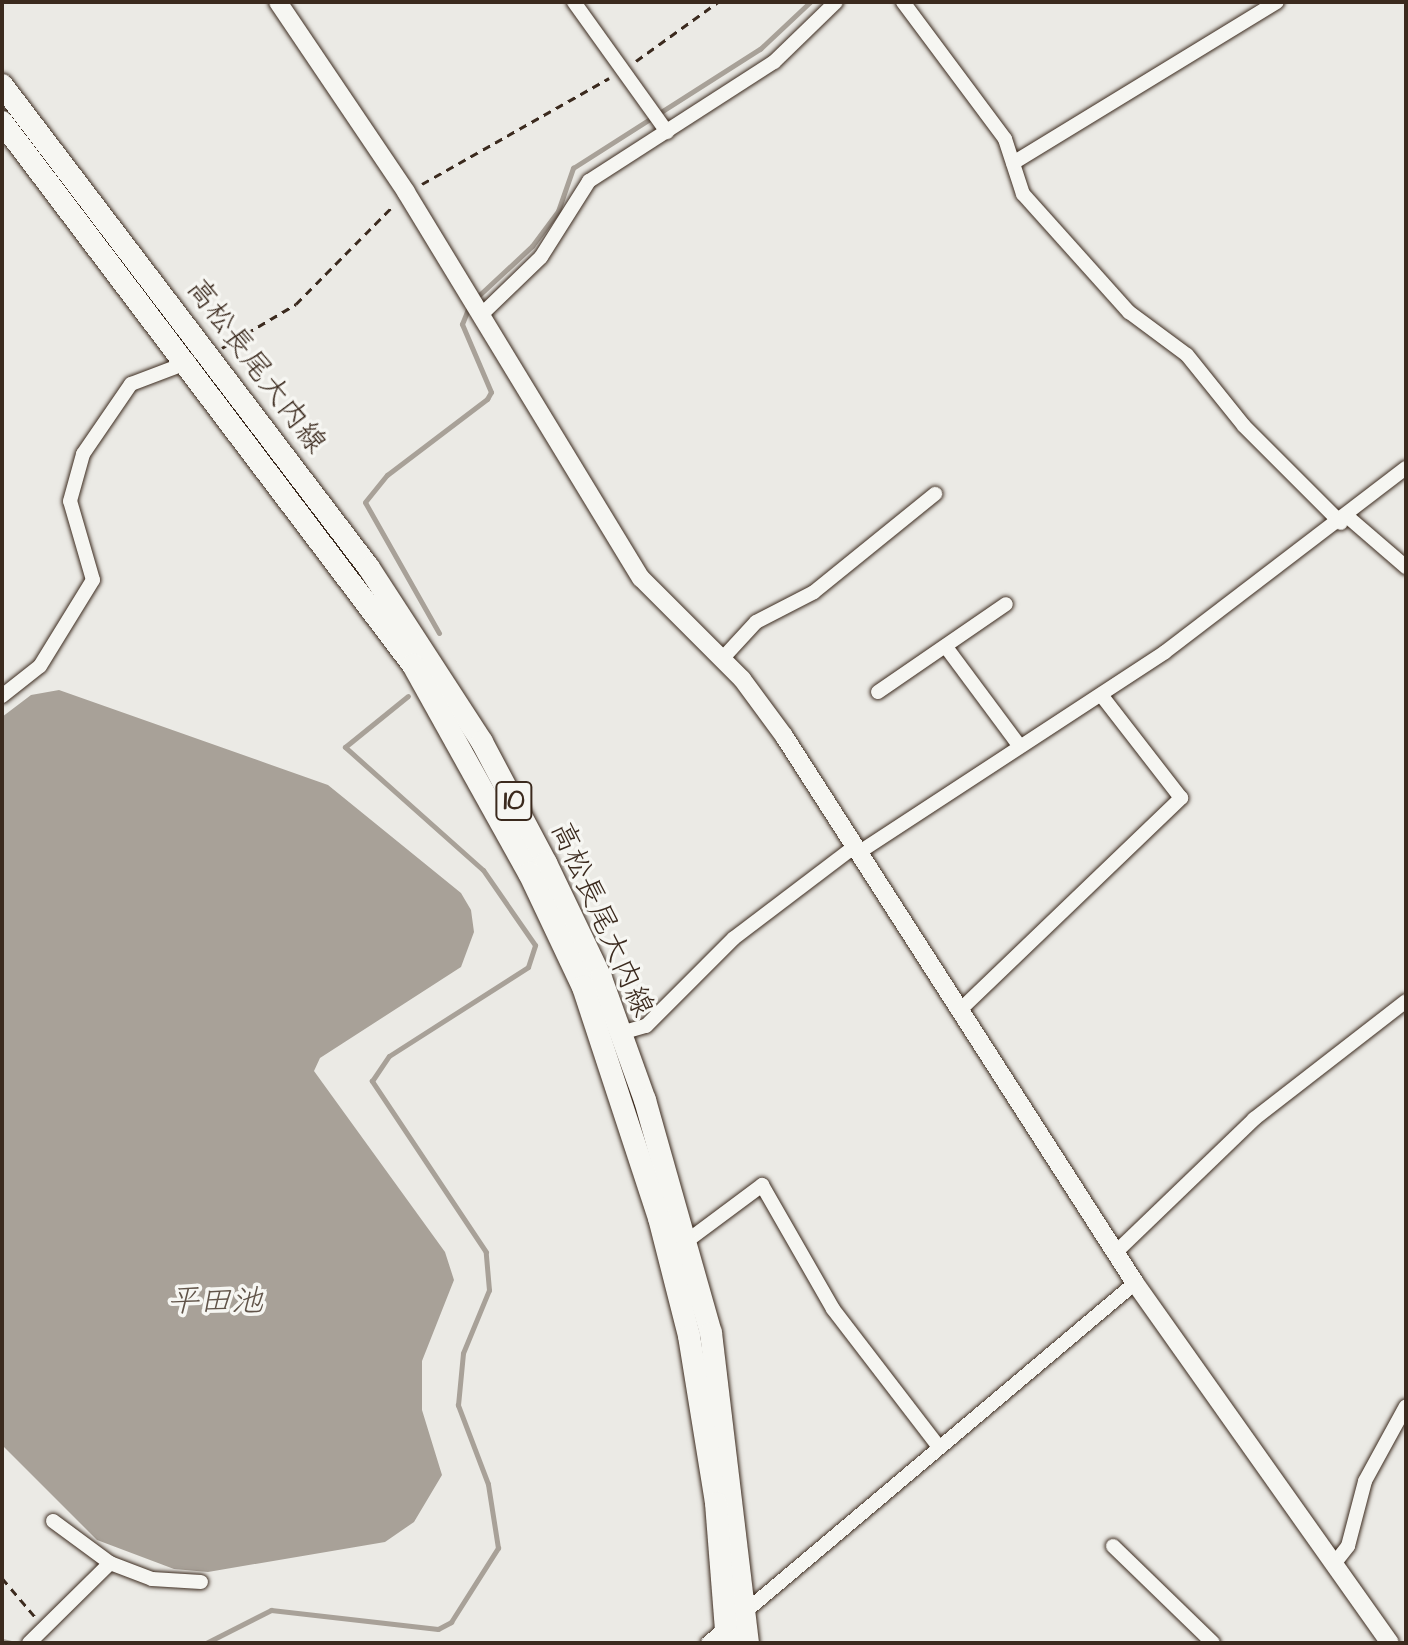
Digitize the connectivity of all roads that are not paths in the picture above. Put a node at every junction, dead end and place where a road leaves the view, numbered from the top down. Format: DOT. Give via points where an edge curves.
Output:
graph roads {
  1 [pos="278,2"];
  2 [pos="574,2"];
  3 [pos="836,2"];
  4 [pos="903,2"];
  5 [pos="1277,2"];
  6 [pos="2,85"];
  7 [pos="2,122"];
  8 [pos="667,132"];
  9 [pos="1013,163"];
  10 [pos="481,315"];
  11 [pos="201,357"];
  12 [pos="1406,468"];
  13 [pos="935,494"];
  14 [pos="1345,520"];
  15 [pos="1406,567"];
  16 [pos="1006,604"];
  17 [pos="946,647"];
  18 [pos="722,659"];
  19 [pos="878,692"];
  20 [pos="2,696"];
  21 [pos="1102,696"];
  22 [pos="1018,744"];
  23 [pos="856,850"];
  24 [pos="1406,1001"];
  25 [pos="959,1011"];
  26 [pos="621,1033"];
  27 [pos="687,1241"];
  28 [pos="1116,1252"];
  29 [pos="1135,1283"];
  30 [pos="1406,1406"];
  31 [pos="938,1446"];
  32 [pos="53,1521"];
  33 [pos="1113,1546"];
  34 [pos="110,1563"];
  35 [pos="1334,1564"];
  36 [pos="201,1582"];
  37 [pos="747,1609"];
  38 [pos="727,1636"];
  39 [pos="29,1643"];
  40 [pos="708,1643"];
  41 [pos="748,1643"];
  42 [pos="1213,1643"];
  43 [pos="1390,1643"];
  1 -- 10 [label="street" via="406,192"];
  2 -- 8 [label="street"];
  3 -- 8 [label="street" via="774,62"];
  4 -- 9 [label="street" via="1005,139"];
  5 -- 9 [label="street"];
  6 -- 11 [label="main road, 高松長尾大内線 / 10"];
  7 -- 11 [label="main road, 高松長尾大内線 / 10"];
  8 -- 10 [label="street" via="589,181 541,257"];
  9 -- 14 [label="street" via="1023,194 1129,312 1166,334 1244,426"];
  10 -- 18 [label="street" via="641,578"];
  11 -- 20 [label="street" via="131,384 83,454 70,501 93,580 40,666"];
  11 -- 26 [label="main road, 高松長尾大内線 / 10" via="369,568 482,742 546,863"];
  11 -- 38 [label="main road, 高松長尾大内線 / 10" via="413,665 529,873 583,987 627,1106 689,1336"];
  12 -- 14 [label="street"];
  13 -- 18 [label="street" via="814,592 756,622"];
  14 -- 15 [label="street"];
  14 -- 21 [label="street"];
  16 -- 17 [label="street"];
  17 -- 19 [label="street"];
  17 -- 22 [label="street"];
  18 -- 23 [label="street" via="784,736"];
  21 -- 22 [label="street"];
  21 -- 25 [label="street" via="1181,798"];
  22 -- 23 [label="street"];
  23 -- 25 [label="street"];
  23 -- 26 [label="street" via="734,938 646,1026"];
  24 -- 28 [label="street" via="1254,1119"];
  25 -- 28 [label="street"];
  26 -- 27 [label="main road, 高松長尾大内線 / 10"];
  27 -- 31 [label="street" via="762,1185 833,1309"];
  27 -- 37 [label="main road, 高松長尾大内線 / 10" via="711,1333"];
  28 -- 29 [label="street"];
  29 -- 31 [label="street"];
  29 -- 35 [label="street"];
  30 -- 35 [label="street" via="1365,1481 1348,1546"];
  31 -- 37 [label="street" via="828,1548"];
  32 -- 34 [label="street"];
  33 -- 42 [label="street"];
  34 -- 36 [label="street" via="152,1579"];
  34 -- 39 [label="street" via="41,1624"];
  35 -- 43 [label="street"];
  37 -- 38 [label="street"];
  37 -- 41 [label="main road, 高松長尾大内線 / 10"];
  38 -- 40 [label="street"];
}
